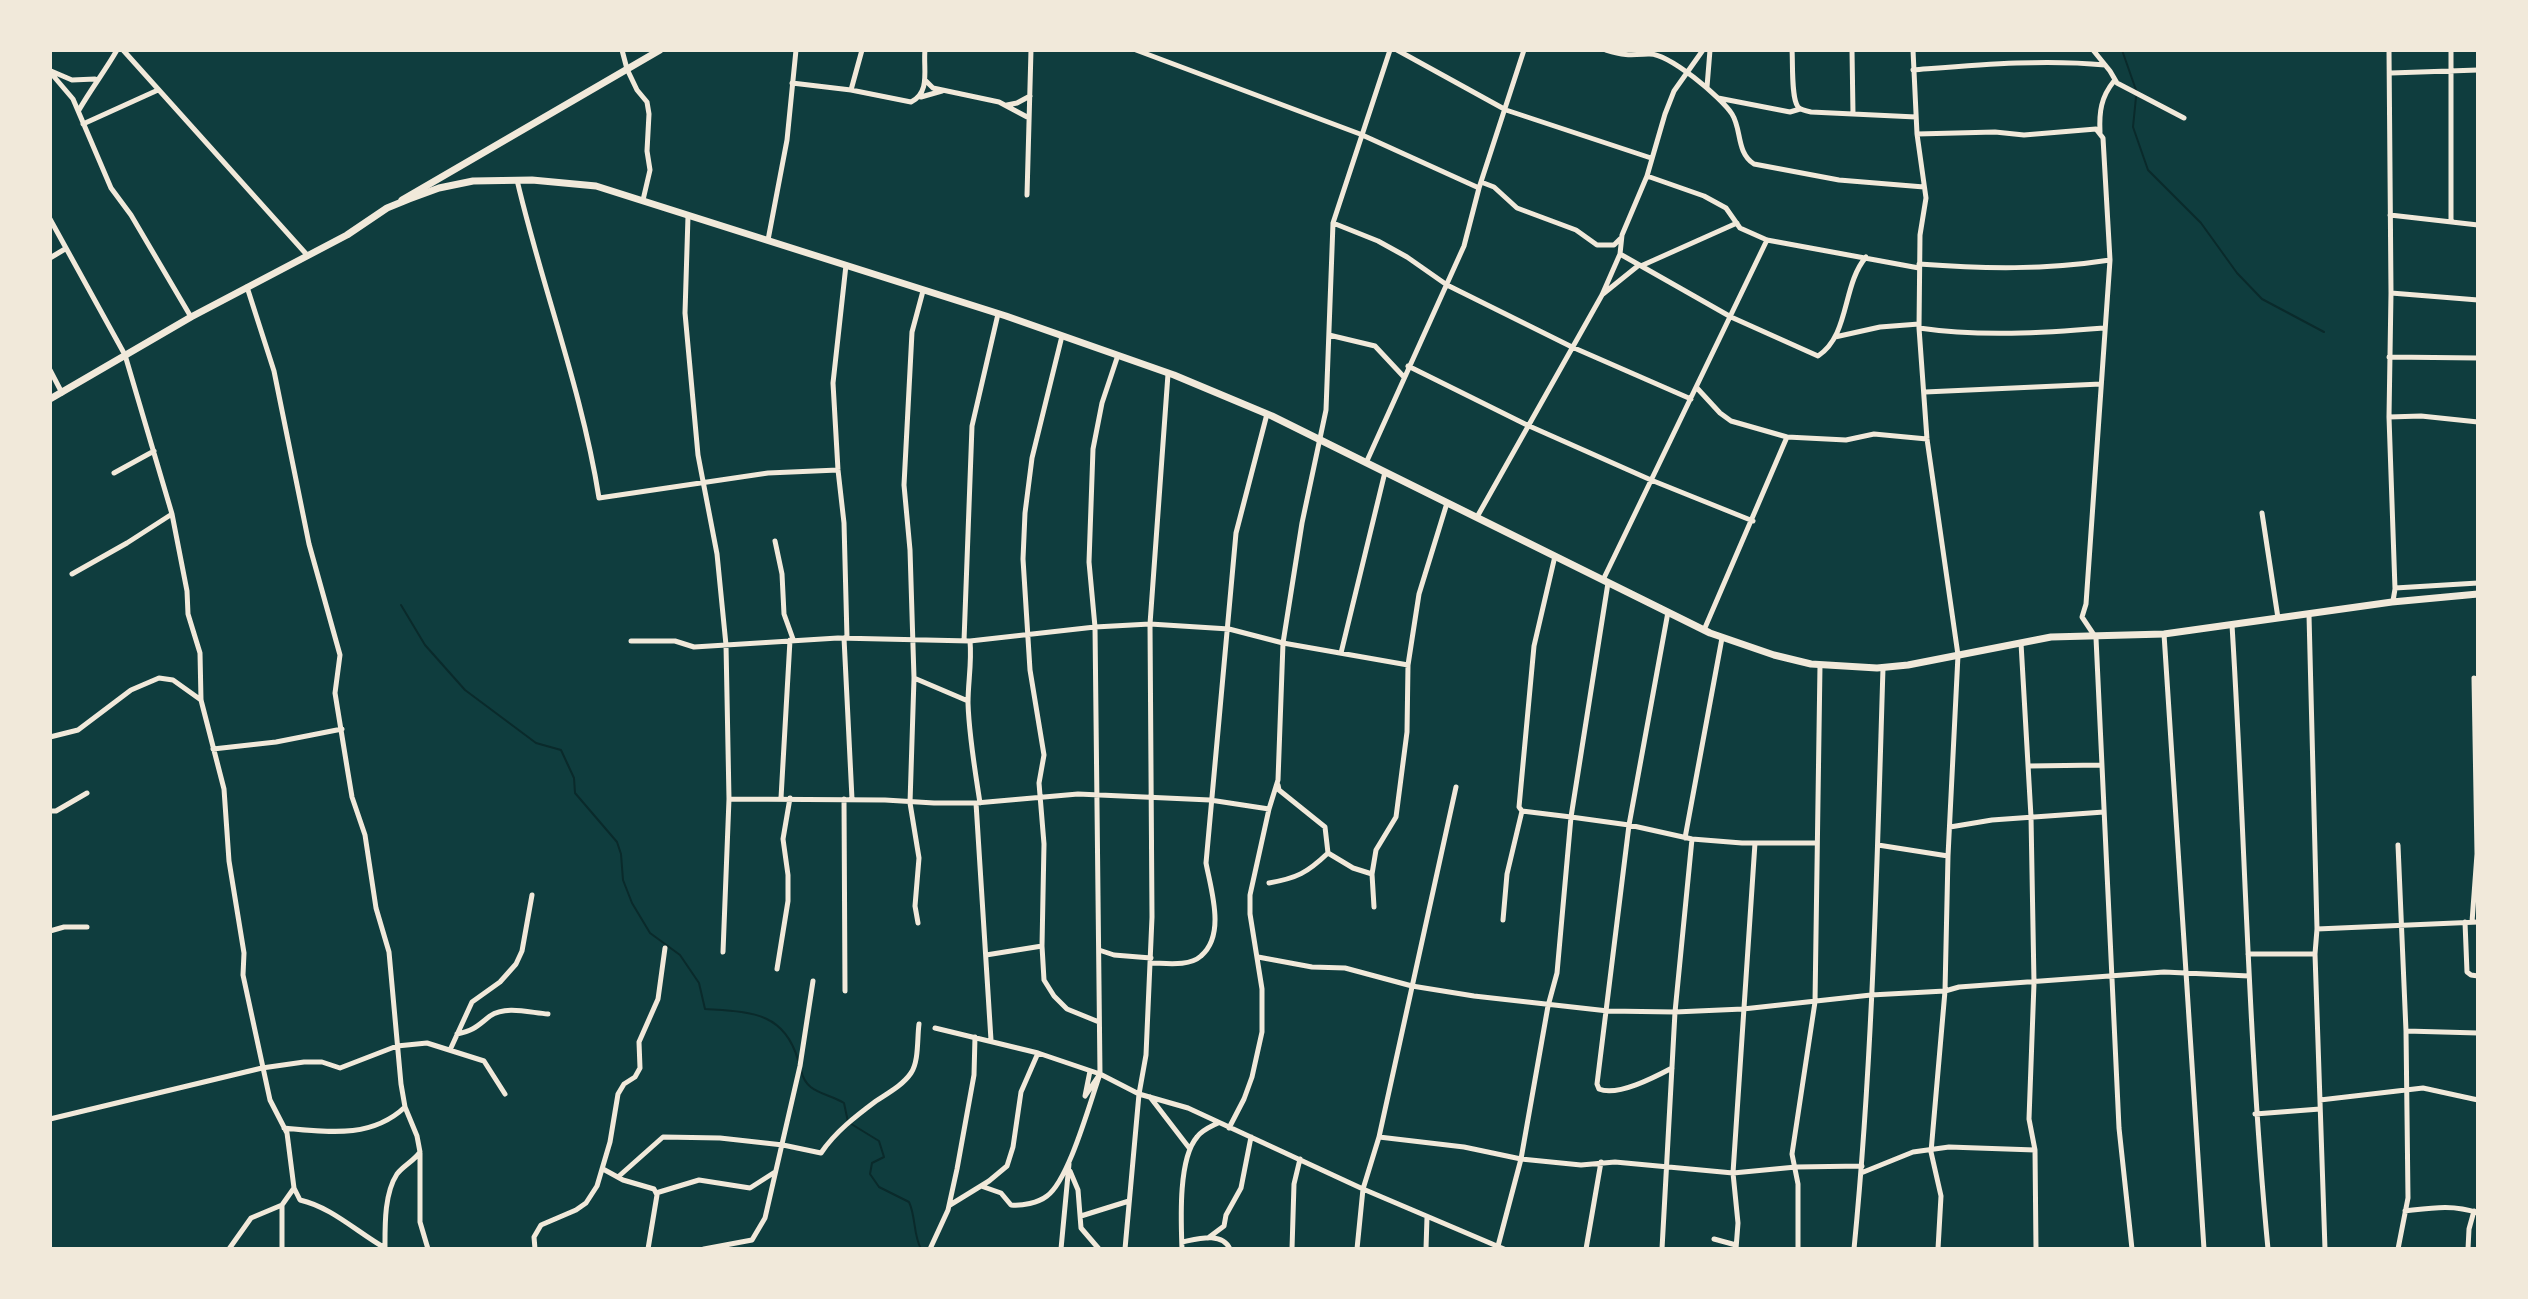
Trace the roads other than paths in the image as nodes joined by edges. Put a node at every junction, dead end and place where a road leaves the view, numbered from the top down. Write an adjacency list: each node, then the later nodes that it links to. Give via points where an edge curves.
1 (120, 50): 30 (street); 35 (street)
2 (622, 50): 23 (street)
3 (660, 50): 23 (main road)
4 (796, 50): 33 (street)
5 (862, 50): 36 (street)
6 (925, 50): 31 (street)
7 (1031, 50): 38 (street)
8 (1136, 50): 51 (street)
9 (1390, 50): 51 (street)
10 (1397, 50): 43 (street)
11 (1524, 50): 43 (street)
12 (1606, 50): 20 (street)
13 (1792, 50): 42 (street)
14 (1852, 50): 45 (street)
15 (1913, 50): 24 (street)
16 (2093, 50): 22 (street)
17 (2389, 50): 29 (street)
18 (2451, 50): 28 (street)
19 (1705, 51): 27 (street); 34 (street)
20 (1622, 52): 21 (street, via 1632,57)
21 (1648, 52): 27 (street)
22 (2105, 65): 24 (street, via 2022,61); 32 (street)
23 (627, 69): 59 (street, via 649,114 650,170); 60 (main road)
24 (1913, 70): 46 (street)
25 (2478, 70): 28 (street)
26 (50, 71): 30 (street, via 72,80); 44 (street)
27 (1687, 72): 34 (street); 53 (street, via 1674,91)
28 (2453, 72): 29 (street); 64 (street)
29 (2391, 73): 61 (street)
30 (96, 79): 44 (street)
31 (925, 80): 37 (street); 39 (street)
32 (2114, 81): 48 (street); 50 (street, via 2100,109)
33 (792, 83): 36 (street); 69 (street)
34 (1707, 87): 40 (street)
35 (158, 90): 49 (street); 73 (street)
36 (851, 90): 39 (street, via 905,102)
37 (943, 91): 39 (street); 41 (street)
38 (1030, 96): 41 (street); 47 (street)
39 (918, 98)
40 (1717, 98): 42 (street, via 1790,112); 57 (street, via 1732,113 1741,147 1754,164 1839,180)
41 (1006, 105): 47 (street)
42 (1800, 109): 45 (street)
43 (1506, 110): 53 (street); 56 (street)
44 (78, 111): 49 (street)
45 (1853, 114): 46 (street)
46 (1916, 117): 52 (street)
47 (1029, 118): 58 (street)
48 (2184, 118)
49 (83, 124): 87 (street, via 111,188)
50 (2100, 132): 52 (street); 76 (street, via 2106,152)
51 (1360, 134): 56 (street); 65 (street)
52 (1917, 134): 57 (street)
53 (1651, 158): 54 (street)
54 (1647, 176): 66 (street, via 1704,196 1726,208); 68 (street)
55 (517, 180): 59 (main road, via 596,186); 60 (main road, via 439,188); 122 (street, via 582,413 599,498)
56 (1480, 185): 68 (street, via 1494,187 1517,208 1576,230 1597,245 1614,245); 80 (street)
57 (1924, 187): 79 (street)
58 (1027, 195)
59 (643, 200): 62 (main road)
60 (387, 208): 81 (main road)
61 (2390, 215): 64 (street); 83 (street)
62 (688, 216): 69 (main road); 122 (street, via 685,313)
63 (50, 219): 71 (street)
64 (2451, 221): 67 (street)
65 (1333, 223): 80 (street, via 1378,241); 91 (street)
66 (1737, 223): 70 (street); 78 (street)
67 (2478, 225)
68 (1621, 238): 72 (street)
69 (768, 240): 77 (main road)
70 (1767, 240): 74 (street); 88 (street)
71 (65, 249): 75 (street); 95 (street)
72 (1620, 254): 78 (street); 84 (street)
73 (308, 256)
74 (1866, 257): 79 (street); 93 (street, via 1853,275)
75 (50, 258)
76 (2110, 260): 79 (street, via 2059,268); 90 (street)
77 (846, 265): 82 (main road); 118 (street, via 833,383)
78 (1641, 265): 84 (street); 88 (street)
79 (1919, 266): 89 (street)
80 (1447, 285): 94 (street); 99 (street)
81 (247, 287): 87 (main road); 165 (street, via 274,371 309,544 340,655 335,693)
82 (923, 291): 86 (main road); 150 (street, via 912,332 904,485)
83 (2391, 293): 85 (street); 97 (street)
84 (1602, 295): 94 (street)
85 (2478, 300)
86 (998, 314): 92 (main road); 152 (street, via 972,426)
87 (191, 317): 95 (main road)
88 (1731, 317): 93 (street, via 1818,356); 104 (street)
89 (1919, 326): 90 (street, via 1953,333); 93 (street, via 1880,327); 105 (street)
90 (2104, 328): 103 (street)
91 (1329, 335): 102 (street, via 1375,346); 114 (street)
92 (1062, 336): 96 (main road); 144 (street, via 1032,458 1025,513)
93 (1834, 338)
94 (1572, 347): 108 (street); 112 (street)
95 (125, 355): 106 (main road); 116 (street)
96 (1118, 355): 101 (main road); 141 (street, via 1093,449 1089,562)
97 (2389, 357): 98 (street); 110 (street)
98 (2478, 358)
99 (1408, 366): 102 (street); 112 (street)
100 (50, 370): 106 (street)
101 (1168, 374): 109 (main road); 139 (street)
102 (1404, 377): 117 (street)
103 (2101, 384): 105 (street); 148 (street, via 2082,617)
104 (1697, 388): 108 (street); 113 (street, via 1731,421)
105 (1925, 392): 115 (street)
106 (62, 393): 107 (main road)
107 (50, 399)
108 (1691, 399): 121 (street)
109 (1267, 414): 114 (main road); 142 (street, via 1236,533)
110 (2389, 417): 111 (street); 133 (street)
111 (2478, 422)
112 (1527, 425): 121 (street); 126 (street)
113 (1787, 437): 115 (street, via 1846,440 1874,434); 127 (street)
114 (1320, 439): 117 (main road); 153 (street)
115 (1927, 439): 157 (street)
116 (154, 451): 120 (street); 125 (street)
117 (1366, 463): 119 (main road)
118 (838, 470): 122 (street); 146 (street)
119 (1385, 472): 123 (main road); 156 (street)
120 (114, 473)
121 (1651, 480): 127 (street); 131 (street)
122 (703, 483): 155 (street)
123 (1447, 502): 126 (main road); 158 (street, via 1419,594)
124 (2262, 513): 138 (street)
125 (172, 514): 130 (street); 163 (street, via 188,614 200,653)
126 (1477, 517): 129 (main road)
127 (1753, 521): 143 (street)
128 (775, 541): 149 (street)
129 (1555, 556): 131 (main road); 186 (street, via 1534,646)
130 (72, 574)
131 (1605, 581): 136 (main road); 188 (street)
132 (2478, 583): 133 (street)
133 (2395, 589): 135 (street)
134 (2478, 594): 135 (main road)
135 (2392, 602): 137 (main road)
136 (1668, 612): 143 (main road); 190 (street)
137 (2309, 615): 138 (main road); 209 (street)
138 (2278, 619): 140 (main road)
139 (1150, 624): 141 (street); 142 (street); 175 (street)
140 (2232, 625): 145 (main road); 215 (street)
141 (1095, 627): 144 (street); 173 (street)
142 (1229, 629): 153 (street); 181 (street)
143 (1704, 630): 147 (main road)
144 (1027, 633): 152 (street); 174 (street, via 1043,740)
145 (2164, 634): 148 (main road); 221 (street)
146 (846, 638): 149 (street); 150 (street); 180 (street)
147 (1722, 638): 159 (main road); 192 (street)
148 (2096, 638): 154 (main road); 168 (street)
149 (792, 640): 155 (street); 176 (street)
150 (912, 640): 152 (street); 162 (street)
151 (631, 641): 155 (street)
152 (967, 641): 164 (street, via 972,661)
153 (1283, 643): 156 (street); 170 (street)
154 (2021, 643): 157 (main road); 169 (street)
155 (726, 645): 178 (street)
156 (1341, 653): 158 (street)
157 (1958, 655): 160 (main road); 191 (street)
158 (1408, 665): 200 (street, via 1407,732 1396,817 1376,850)
159 (1820, 665): 160 (main road); 194 (street)
160 (1883, 668): 195 (street)
161 (2475, 677): 198 (street)
162 (914, 678): 164 (street); 182 (street)
163 (201, 700): 166 (street, via 173,680 159,678 131,690 78,730); 167 (street)
164 (968, 701): 183 (street)
165 (342, 729): 167 (street); 245 (street, via 352,797 389,952)
166 (50, 737)
167 (213, 749): 248 (street, via 224,789 243,975)
168 (2101, 765): 169 (street); 187 (street)
169 (2029, 766): 189 (street)
170 (1278, 780): 184 (street); 197 (street, via 1279,790 1325,827)
171 (1456, 787): 227 (street)
172 (87, 793): 185 (street)
173 (1097, 795): 174 (street); 175 (street); 213 (street)
174 (1040, 796): 183 (street); 211 (street)
175 (1151, 797): 181 (street); 219 (street)
176 (781, 798): 177 (street); 178 (street)
177 (790, 798): 179 (street); 220 (street, via 783,839 788,901)
178 (729, 799): 214 (street)
179 (844, 799): 180 (street); 228 (street)
180 (852, 799): 182 (street)
181 (1210, 800): 184 (street); 219 (street, via 1206,863 1215,916 1210,942 1201,957 1188,962)
182 (910, 803): 183 (street); 206 (street, via 919,858)
183 (978, 803): 217 (street)
184 (1269, 809): 218 (street, via 1250,895)
185 (50, 811)
186 (1522, 811): 188 (street); 204 (street)
187 (2104, 812): 189 (street); 224 (street)
188 (1571, 817): 190 (street); 232 (street, via 1558,961)
189 (2031, 817): 191 (street); 226 (street)
190 (1629, 825): 192 (street); 234 (street)
191 (1950, 827): 199 (street)
192 (1688, 838): 193 (street); 235 (street)
193 (1755, 843): 194 (street); 233 (street)
194 (1816, 843): 231 (street)
195 (1877, 845): 199 (street); 230 (street)
196 (2398, 845): 207 (street)
197 (1328, 853): 200 (street); 201 (street, via 1310,870)
198 (2478, 854): 205 (street)
199 (1948, 856): 229 (street)
200 (1372, 874): 203 (street)
201 (1269, 883)
202 (532, 895): 242 (street, via 516,964 472,1002)
203 (1374, 907)
204 (1503, 920)
205 (2472, 922): 207 (street); 223 (street, via 2467,972)
206 (918, 923)
207 (2401, 924): 209 (street); 240 (street)
208 (87, 927): 210 (street)
209 (2317, 929): 216 (street)
210 (50, 931)
211 (1042, 946): 217 (street); 237 (street, via 1044,980 1054,996 1067,1009)
212 (665, 948): 278 (street, via 658,999 639,1042 640,1068 618,1094)
213 (1099, 950): 219 (street); 237 (street)
214 (723, 952)
215 (2248, 954): 216 (street); 222 (street)
216 (2315, 954): 256 (street)
217 (986, 955): 244 (street)
218 (1258, 957): 227 (street, via 1345,968); 264 (street, via 1262,1032 1248,1088)
219 (1150, 961): 254 (street)
220 (777, 969)
221 (2186, 972): 222 (street); 224 (street); 322 (street)
222 (2249, 976): 260 (street)
223 (2478, 976)
224 (2111, 977): 226 (street); 321 (street)
225 (813, 981): 267 (street)
226 (2034, 983): 229 (street); 269 (street, via 2029,1119)
227 (1412, 986): 232 (street); 266 (street)
228 (845, 991)
229 (1945, 991): 230 (street); 271 (street)
230 (1871, 995): 231 (street); 279 (street)
231 (1815, 1002): 233 (street); 277 (street, via 1792,1154)
232 (1548, 1006): 234 (street); 274 (street)
233 (1743, 1009): 235 (street); 282 (street)
234 (1608, 1011): 235 (street); 249 (street, via 1599,1089 1632,1085)
235 (1675, 1012): 276 (street)
236 (548, 1014): 242 (street, via 502,1011 474,1030)
237 (1099, 1022): 251 (street)
238 (919, 1024): 267 (street, via 915,1062 905,1080 848,1122 821,1153)
239 (935, 1028): 243 (street)
240 (2406, 1031): 241 (street); 252 (street)
241 (2478, 1033)
242 (457, 1034): 246 (street)
243 (975, 1037): 244 (street); 290 (street, via 974,1075)
244 (991, 1040): 247 (street)
245 (397, 1046): 246 (street, via 427,1043); 248 (street, via 340,1068 304,1062); 258 (street)
246 (450, 1050): 253 (street, via 484,1061)
247 (1038, 1053): 251 (street); 284 (street, via 1021,1092 1007,1166)
248 (262, 1068): 261 (street); 263 (street)
249 (1672, 1068)
250 (1090, 1071): 251 (street, via 1085,1096)
251 (1100, 1074): 254 (street); 272 (street)
252 (2406, 1089): 256 (street); 257 (street); 291 (street)
253 (505, 1094)
254 (1139, 1094): 255 (street); 288 (street)
255 (1149, 1096): 262 (street); 268 (street)
256 (2320, 1100): 259 (street)
257 (2478, 1100)
258 (405, 1107): 263 (street, via 389,1122 365,1128); 270 (street)
259 (2320, 1109): 260 (street); 324 (street)
260 (2255, 1114): 323 (street)
261 (50, 1119)
262 (1219, 1123): 264 (street); 268 (street, via 1194,1138)
263 (284, 1128): 285 (street)
264 (1229, 1128): 265 (street)
265 (1251, 1137): 273 (street); 295 (street, via 1241,1188 1224,1226)
266 (1379, 1137): 274 (street); 286 (street)
267 (783, 1145): 281 (street); 283 (street, via 663,1137)
268 (1191, 1150): 297 (street, via 1182,1203)
269 (2035, 1150): 271 (street, via 1949,1147); 320 (street)
270 (420, 1152): 300 (street, via 393,1182); 303 (street, via 420,1222)
271 (1931, 1152): 279 (street, via 1913,1152); 319 (street, via 1941,1196)
272 (1069, 1159): 280 (street); 284 (street, via 1054,1189 1034,1202 1011,1205 1001,1193)
273 (1300, 1159): 286 (street); 312 (street)
274 (1521, 1159): 275 (street); 298 (street)
275 (1601, 1162): 276 (street); 315 (street)
276 (1665, 1167): 282 (street); 316 (street)
277 (1796, 1167): 279 (street); 282 (street); 317 (street)
278 (603, 1169): 283 (street); 304 (street, via 586,1203 541,1225)
279 (1861, 1169): 318 (street)
280 (1069, 1170): 293 (street); 308 (street)
281 (776, 1172): 287 (street, via 750,1188 699,1180); 306 (street, via 765,1218 752,1240)
282 (1733, 1173): 299 (street)
283 (618, 1177): 287 (street)
284 (981, 1186): 290 (street)
285 (294, 1188): 289 (street); 300 (street, via 300,1200 318,1204)
286 (1363, 1189): 294 (street); 313 (street)
287 (656, 1193): 305 (street)
288 (1130, 1201): 293 (street); 310 (street)
289 (282, 1205): 301 (street, via 251,1218); 302 (street)
290 (949, 1206): 307 (street)
291 (2405, 1211): 292 (street, via 2446,1206); 325 (street)
292 (2476, 1212): 326 (street)
293 (1081, 1217): 309 (street, via 1081,1228)
294 (1427, 1217): 298 (street); 314 (street)
295 (1208, 1238): 297 (street); 311 (street, via 1226,1241)
296 (1714, 1239): 299 (street)
297 (1182, 1246)
298 (1501, 1247)
299 (1736, 1247)
300 (385, 1248)
301 (229, 1249)
302 (282, 1249)
303 (428, 1249)
304 (535, 1249)
305 (648, 1249)
306 (704, 1249)
307 (930, 1249)
308 (1061, 1249)
309 (1099, 1249)
310 (1125, 1249)
311 (1230, 1249)
312 (1292, 1249)
313 (1357, 1249)
314 (1426, 1249)
315 (1586, 1249)
316 (1662, 1249)
317 (1798, 1249)
318 (1854, 1249)
319 (1938, 1249)
320 (2036, 1249)
321 (2132, 1249)
322 (2204, 1249)
323 (2268, 1249)
324 (2325, 1249)
325 (2398, 1249)
326 (2468, 1249)

